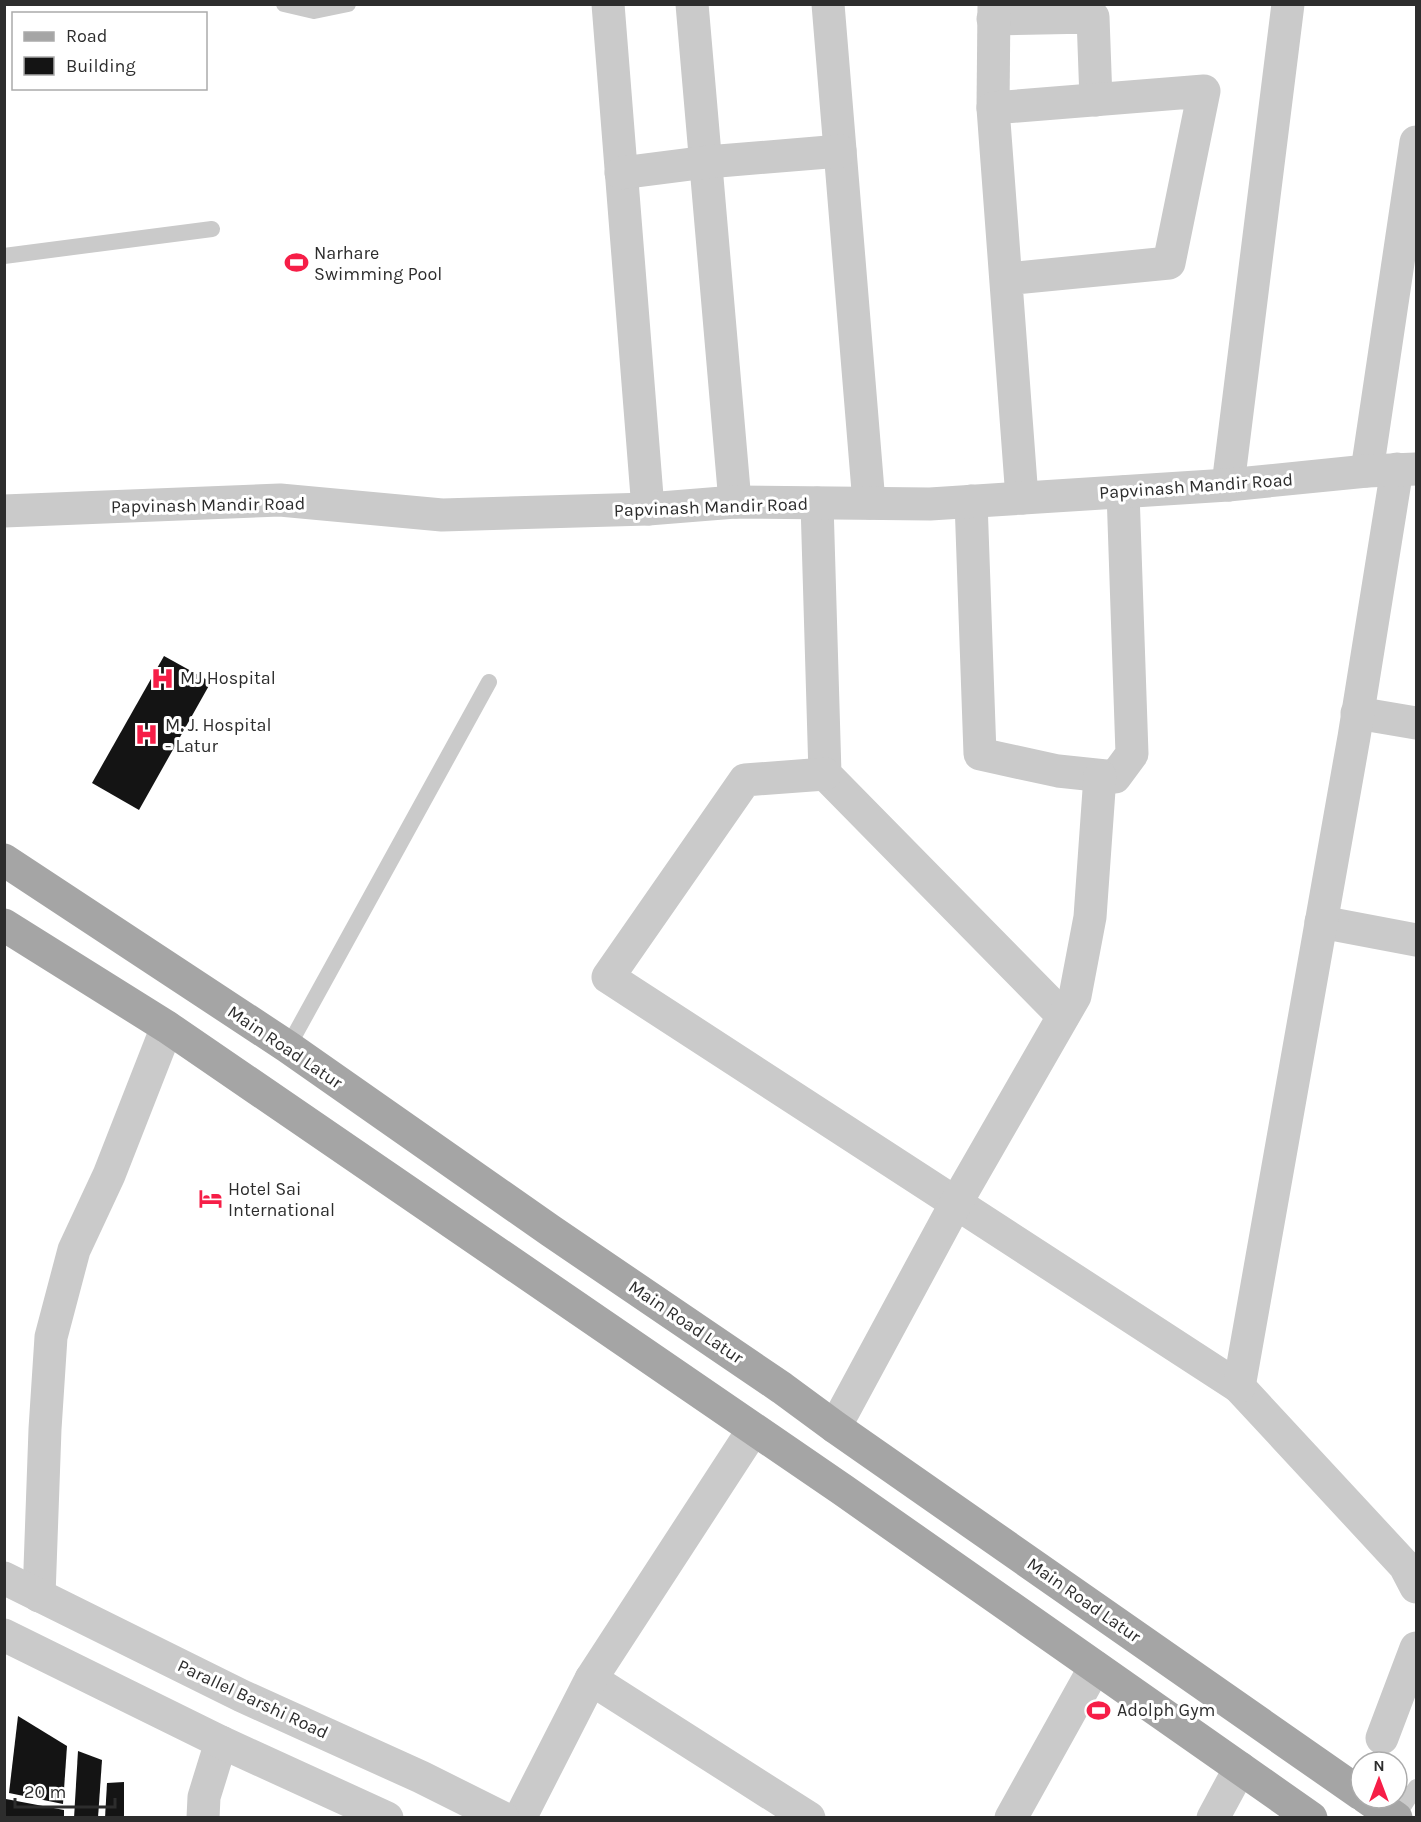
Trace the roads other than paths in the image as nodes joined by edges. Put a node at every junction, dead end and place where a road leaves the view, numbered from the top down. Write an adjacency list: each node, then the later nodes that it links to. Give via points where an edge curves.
1 (284, 4): 2 (lane, via 314,11)
2 (348, 4)
3 (608, 4): 14 (street)
4 (692, 4): 13 (street)
5 (828, 4): 11 (street)
6 (1288, 4): 19 (street)
7 (1094, 11): 8 (street); 9 (street)
8 (993, 12): 10 (street)
9 (1096, 100): 10 (street); 17 (street, via 1204,91 1169,263)
10 (993, 108): 17 (street)
11 (840, 151): 13 (street); 25 (street)
12 (1415, 155): 18 (street)
13 (707, 162): 14 (street); 23 (street)
14 (621, 173): 26 (street)
15 (212, 229): 16 (lane)
16 (4, 255)
17 (1006, 279): 21 (street)
18 (1394, 470): 19 (street, Papvinash Mandir Road); 29 (street)
19 (1228, 485): 20 (street, Papvinash Mandir Road)
20 (1123, 492): 21 (street, Papvinash Mandir Road); 32 (street, via 1132,754 1115,777)
21 (1022, 498): 22 (street, Papvinash Mandir Road)
22 (971, 501): 25 (street, Papvinash Mandir Road); 32 (street, via 981,754)
23 (735, 502): 24 (street, Papvinash Mandir Road); 26 (street, Papvinash Mandir Road)
24 (817, 504): 25 (street, Papvinash Mandir Road); 31 (street)
25 (869, 504)
26 (648, 509): 27 (street, Papvinash Mandir Road, via 442,515 280,500)
27 (4, 512)
28 (489, 682): 39 (lane)
29 (1357, 713): 30 (street); 34 (street)
30 (1416, 723)
31 (825, 774): 37 (street); 40 (street, via 745,780 608,977)
32 (1100, 776): 37 (street, via 1089,917 1075,996)
33 (4, 860): 39 (main road, Main Road Latur)
34 (1321, 922): 36 (street); 41 (street)
35 (4, 925): 38 (main road)
36 (1416, 940)
37 (1063, 1016): 40 (street)
38 (168, 1027): 43 (main road); 46 (street, via 109,1175 74,1250 51,1337)
39 (288, 1047): 42 (main road, Main Road Latur)
40 (956, 1203): 41 (street); 42 (street)
41 (1239, 1387): 45 (street, via 1405,1566)
42 (835, 1427): 54 (main road, Main Road Latur)
43 (753, 1430): 49 (main road); 50 (street)
44 (4, 1578): 46 (street, Parallel Barshi Road)
45 (1416, 1587)
46 (39, 1596): 58 (street, Parallel Barshi Road)
47 (4, 1635): 52 (street)
48 (1416, 1648): 51 (street)
49 (1095, 1667): 53 (main road); 61 (street)
50 (591, 1679): 59 (street); 60 (street)
51 (1382, 1738)
52 (221, 1742): 56 (street, via 204,1797); 57 (street)
53 (1240, 1768): 62 (street); 63 (main road)
54 (1349, 1786)
55 (1416, 1787): 64 (lane)
56 (203, 1818)
57 (387, 1818)
58 (503, 1818)
59 (520, 1818)
60 (809, 1818)
61 (1011, 1818)
62 (1213, 1818)
63 (1311, 1818)
64 (1396, 1818)

